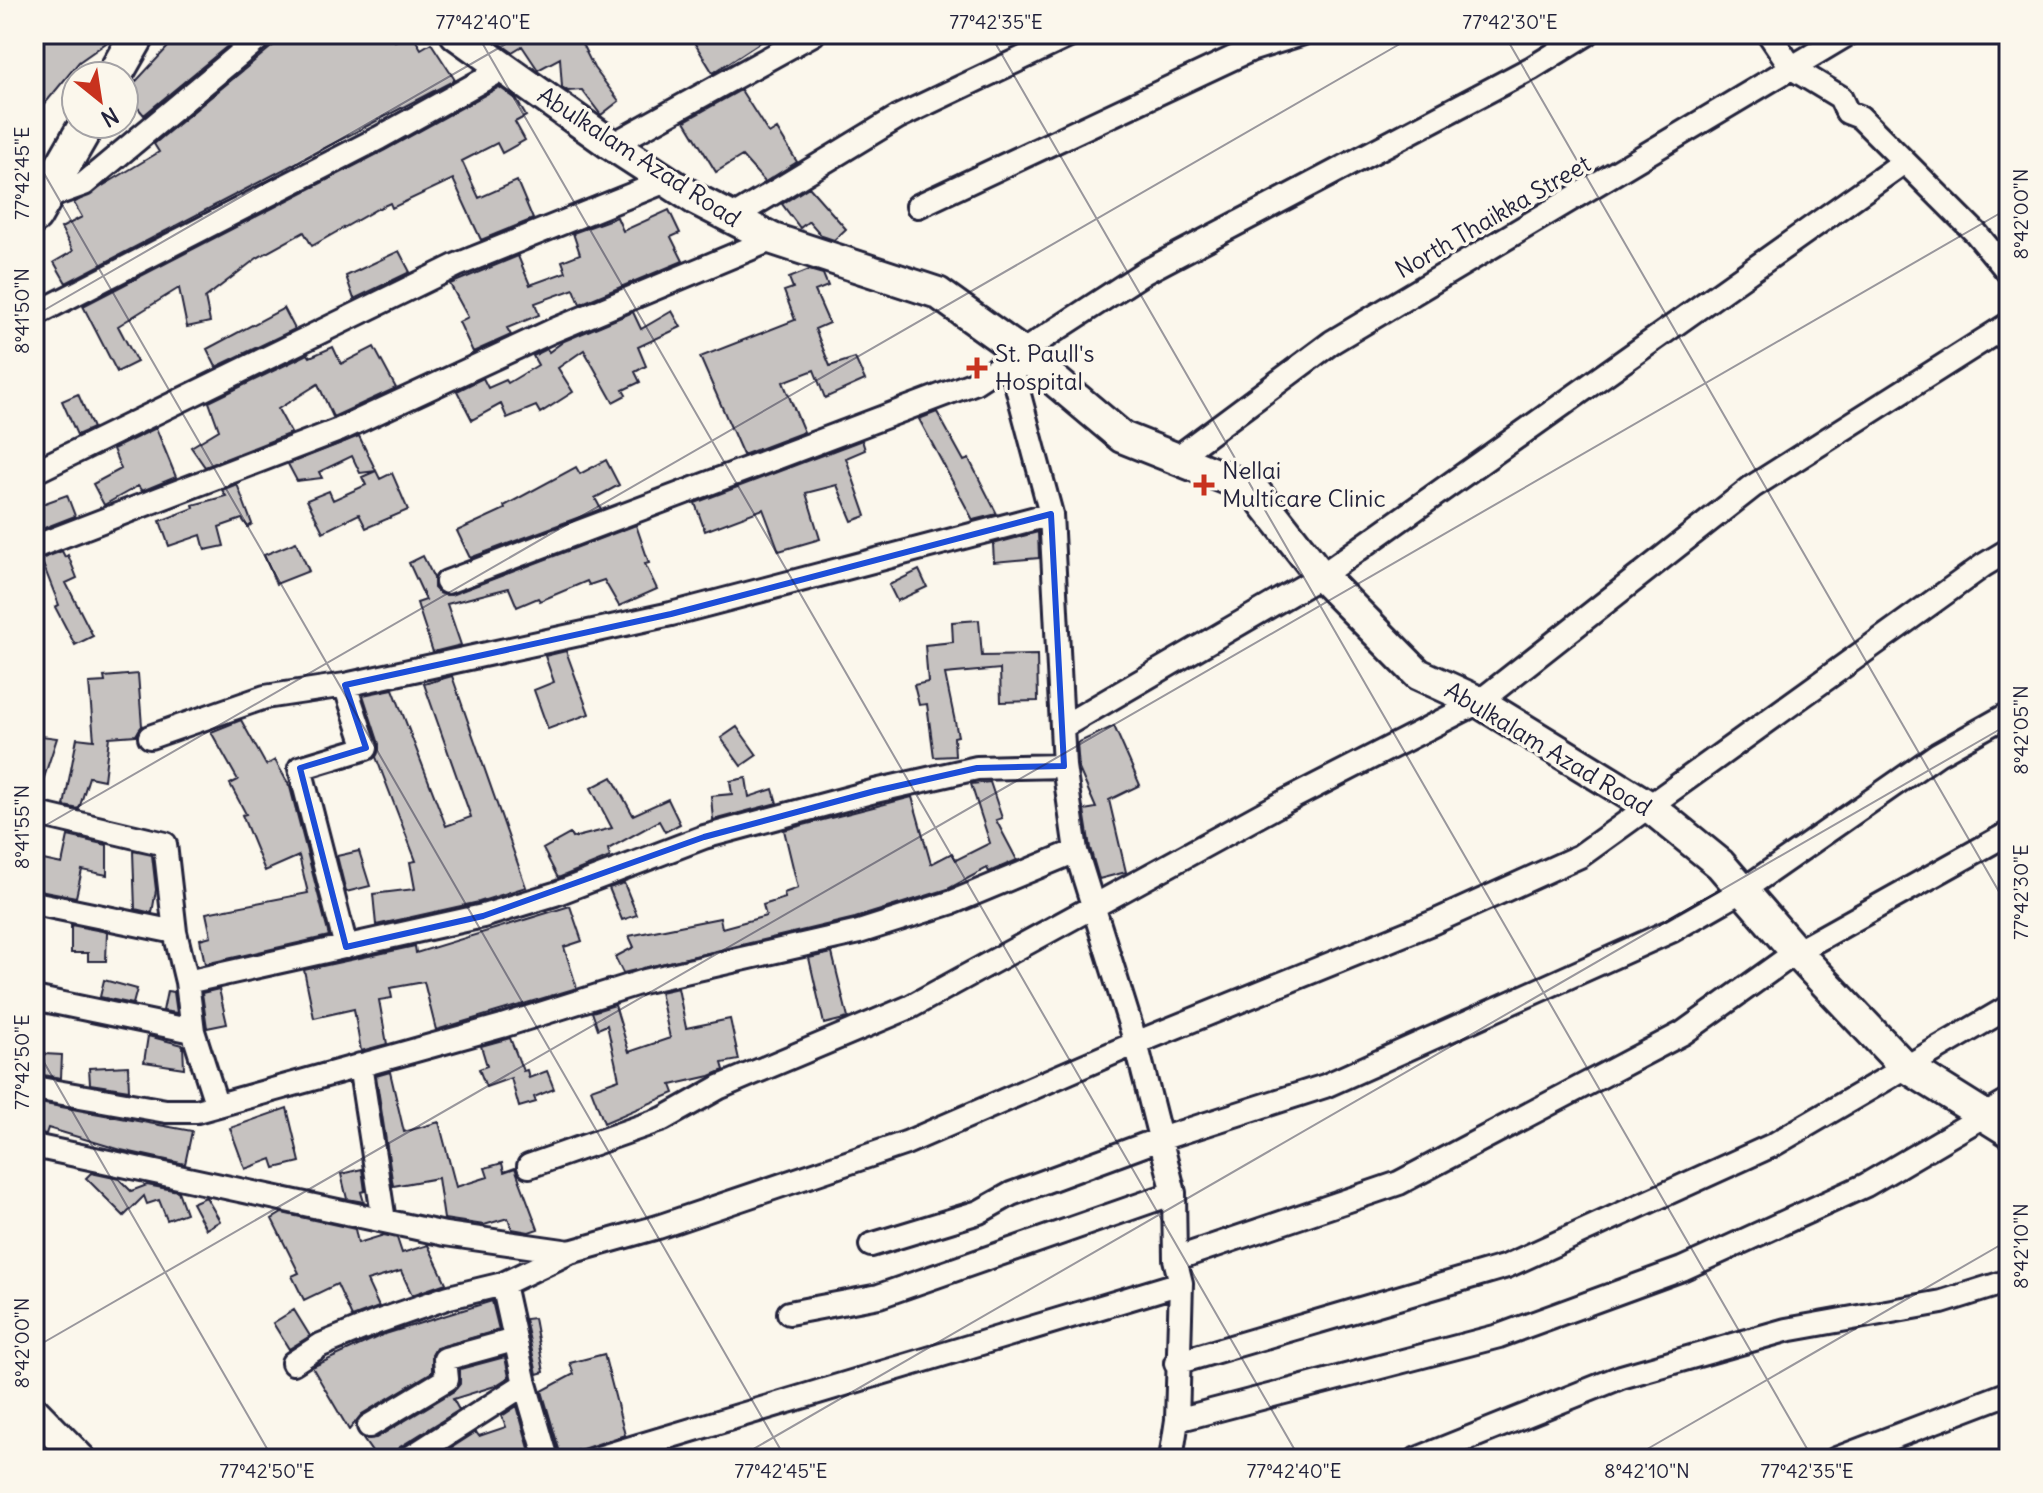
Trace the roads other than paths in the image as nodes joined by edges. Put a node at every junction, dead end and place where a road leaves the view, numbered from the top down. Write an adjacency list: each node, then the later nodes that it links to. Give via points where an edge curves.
1 (138, 34): 11 (main road)
2 (264, 34): 19 (street, via 84,184)
3 (456, 34): 13 (main road, Abulkalam Azad Road)
4 (1073, 34): 20 (street, via 898,117)
5 (1301, 34): 18 (street, via 1250,50)
6 (1587, 34): 10 (street)
7 (1769, 34): 12 (street)
8 (1848, 34): 12 (street, North Thaikka Street)
9 (804, 36): 15 (street)
10 (1554, 43): 25 (street, via 1145,272)
11 (123, 60)
12 (1792, 68): 16 (street, via 1840,97 1847,112 1860,117); 26 (street, North Thaikka Street, via 1332,342)
13 (503, 69): 15 (main road, Abulkalam Azad Road); 23 (street)
14 (78, 140): 19 (main road)
15 (612, 145): 17 (main road, Abulkalam Azad Road)
16 (1904, 162): 22 (street); 31 (street)
17 (666, 181): 20 (main road, Abulkalam Azad Road); 27 (street, via 457,265)
18 (918, 206)
19 (40, 207)
20 (730, 219): 21 (main road, Abulkalam Azad Road)
21 (773, 239): 25 (main road, Abulkalam Azad Road, via 938,293); 29 (street, via 552,331 339,430)
22 (2009, 273)
23 (34, 315)
24 (2009, 324): 34 (street, via 1752,487)
25 (1016, 357): 26 (main road, Abulkalam Azad Road, via 1122,437); 28 (street); 32 (street, via 974,383 820,444)
26 (1175, 459): 31 (main road, Abulkalam Azad Road, via 1253,489)
27 (34, 472)
28 (1051, 514): 33 (street, via 671,614); 36 (street)
29 (34, 547)
30 (2009, 550): 39 (street)
31 (1321, 576): 34 (main road, Abulkalam Azad Road, via 1418,674); 36 (street)
32 (447, 582)
33 (345, 685): 37 (street, via 265,697); 47 (street, via 366,748 300,768)
34 (1479, 702): 39 (main road, Abulkalam Azad Road); 45 (street)
35 (2009, 714): 43 (street, via 1938,754)
36 (1064, 726): 38 (street)
37 (150, 737)
38 (1064, 766): 42 (street); 47 (street, via 977,768 875,791 704,837 497,912)
39 (1650, 807): 43 (main road, Abulkalam Azad Road, via 1720,864); 53 (street, via 1580,856 1434,922)
40 (34, 813): 46 (street, via 165,844)
41 (2009, 833): 48 (street)
42 (1076, 851): 45 (street); 54 (street, via 953,902 859,932 645,981)
43 (1743, 890): 48 (main road, Abulkalam Azad Road); 61 (street, via 1671,931 1325,1086)
44 (34, 903): 46 (street)
45 (1093, 907): 53 (street); 63 (street, via 910,1007 720,1087 663,1119)
46 (175, 932): 49 (street)
47 (346, 947): 49 (street)
48 (1796, 952): 55 (main road, Abulkalam Azad Road); 68 (street, via 1683,1033 1399,1183)
49 (187, 982): 52 (street)
50 (34, 998): 52 (street)
51 (2009, 1007): 55 (street)
52 (193, 1031): 58 (street)
53 (1136, 1043): 61 (street); 67 (street, via 906,1143)
54 (360, 1065): 58 (street); 65 (street)
55 (1906, 1067): 59 (main road, Abulkalam Azad Road); 75 (street, via 1773,1145 1507,1266)
56 (34, 1088): 58 (street, via 166,1111 197,1111)
57 (2009, 1101): 59 (street)
58 (216, 1103)
59 (1982, 1117): 60 (main road, Abulkalam Azad Road); 79 (street, via 1866,1185 1682,1269 1499,1336)
60 (2009, 1131)
61 (1160, 1139): 64 (street); 66 (street, via 1011,1194 979,1212)
62 (34, 1146): 65 (street)
63 (529, 1166)
64 (1174, 1193): 68 (street); 72 (street, via 879,1296)
65 (384, 1221): 67 (street)
66 (871, 1245)
67 (570, 1252): 71 (street)
68 (1175, 1259): 70 (street)
69 (2009, 1281): 86 (street, via 1942,1302 1786,1330 1621,1377)
70 (1181, 1283): 75 (street); 84 (street)
71 (503, 1284): 73 (street); 74 (street, via 377,1322)
72 (789, 1313)
73 (514, 1340): 76 (street); 80 (street, via 445,1359 447,1379)
74 (293, 1363)
75 (1176, 1363): 79 (street)
76 (525, 1384): 82 (street); 83 (street)
77 (2009, 1393): 87 (street)
78 (34, 1412): 81 (main road)
79 (1177, 1420): 85 (street)
80 (369, 1426)
81 (80, 1459)
82 (408, 1459)
83 (547, 1459)
84 (595, 1459)
85 (1171, 1459)
86 (1417, 1459)
87 (1836, 1459)

